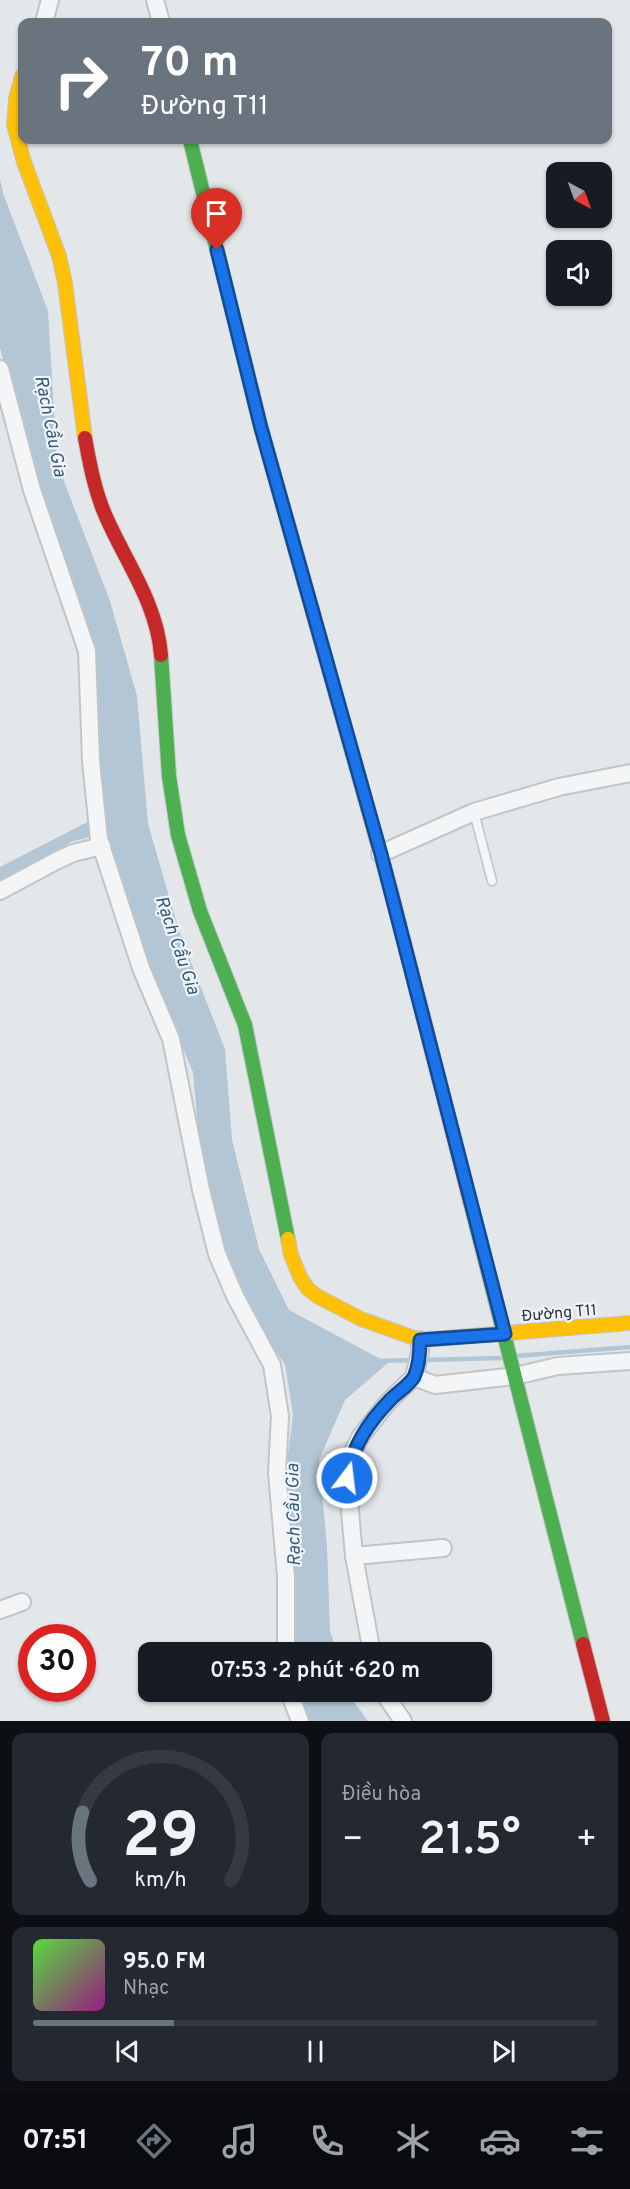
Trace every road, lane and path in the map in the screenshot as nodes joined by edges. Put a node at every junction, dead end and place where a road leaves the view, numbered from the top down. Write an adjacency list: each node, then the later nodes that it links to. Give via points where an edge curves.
1 (155, 0): 4 (street)
2 (50, 1): 3 (street)
3 (45, 18)
4 (160, 18)
5 (18, 91): 6 (street, via 14,125)
6 (18, 140)
7 (19, 144): 18 (street, via 65,282 83,431 93,478 106,517 153,616 160,645 169,776 178,835 200,912 245,1025 291,1255 301,1279 320,1299)
8 (191, 144): 13 (street, via 261,428)
9 (0, 369): 12 (street, via 32,490 87,651 91,761)
10 (630, 772): 11 (street, via 559,787)
11 (474, 812): 13 (street); 14 (lane)
12 (101, 842): 15 (street); 26 (street, via 141,968 171,1039 217,1254 272,1365 280,1416 277,1473 286,1577)
13 (381, 854): 17 (street)
14 (492, 881)
15 (0, 891)
16 (630, 1323): 17 (street, Đường T11)
17 (505, 1334): 18 (street, Đường T11); 20 (street)
18 (420, 1346): 21 (street)
19 (630, 1361): 20 (street, via 558,1366)
20 (515, 1376): 21 (street, via 435,1385); 32 (street)
21 (414, 1377): 23 (street, via 387,1403 350,1457 347,1478)
22 (443, 1548): 23 (street)
23 (354, 1556): 27 (street)
24 (22, 1602): 25 (street)
25 (0, 1610)
26 (286, 1642)
27 (370, 1642)
28 (293, 1702): 30 (street)
29 (390, 1702): 31 (street)
30 (300, 1721)
31 (403, 1721)
32 (603, 1721)

